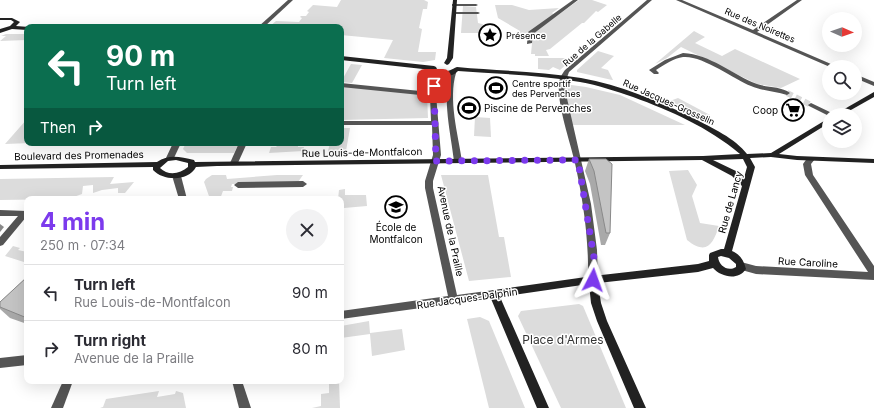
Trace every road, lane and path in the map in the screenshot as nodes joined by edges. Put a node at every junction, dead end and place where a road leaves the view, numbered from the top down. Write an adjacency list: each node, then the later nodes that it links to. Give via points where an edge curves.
1 (291, 0): 14 (street)
2 (576, 0): 19 (street, via 530,33)
3 (650, 0): 26 (street, Rue de la Gabelle, via 577,62)
4 (678, 0): 9 (street, Rue des Noirettes)
5 (697, 0): 9 (street)
6 (800, 0): 18 (street)
7 (455, 3): 8 (street); 11 (street)
8 (476, 5)
9 (690, 5): 18 (street, Rue des Noirettes)
10 (0, 12): 13 (street)
11 (454, 13): 12 (street); 22 (street, via 450,58)
12 (478, 13)
13 (2, 19): 15 (street, via 16,20)
14 (264, 24)
15 (12, 27): 16 (street); 17 (street)
16 (24, 28)
17 (0, 31)
18 (753, 32): 21 (street, Rue des Noirettes)
19 (529, 43)
20 (344, 58): 23 (street)
21 (822, 61)
22 (447, 63): 23 (street, via 440,64); 24 (street, via 454,65)
23 (435, 70): 24 (street, Rue Jacques-Grosselin, via 443,74); 31 (street, Avenue de la Praille)
24 (455, 71): 26 (street, Rue Jacques-Grosselin); 48 (street, via 450,80)
25 (656, 73): 30 (street, via 652,70 684,54 700,59 755,86 778,88)
26 (564, 77): 42 (street, Rue Jacques-Grosselin, via 601,84 631,94 718,133 735,144); 46 (street, via 564,97)
27 (862, 79): 28 (street)
28 (874, 84)
29 (344, 85): 31 (street)
30 (787, 93)
31 (433, 94): 37 (street, Avenue de la Praille)
32 (874, 94): 34 (street)
33 (811, 105): 35 (street)
34 (849, 108)
35 (822, 110)
36 (344, 123): 37 (street)
37 (434, 123): 47 (street, Avenue de la Praille)
38 (822, 124): 41 (street)
39 (176, 146): 43 (street)
40 (242, 146): 50 (street)
41 (771, 155): 42 (street, Rue Louis-de-Montfalcon); 45 (street, Rue Louis-de-Montfalcon)
42 (747, 157): 44 (street, Rue Louis-de-Montfalcon); 56 (street, Rue de Lancy, via 751,167)
43 (170, 158): 51 (street); 52 (street, via 188,160)
44 (703, 158): 46 (street, Rue Louis-de-Montfalcon); 56 (street, via 730,172)
45 (811, 159): 49 (street, Rue Louis-de-Montfalcon); 66 (street, via 807,164 809,174)
46 (578, 160): 48 (street, Rue Louis-de-Montfalcon); 68 (street, via 594,258)
47 (436, 161): 48 (street, Rue Louis-de-Montfalcon); 50 (street, Rue Louis-de-Montfalcon); 70 (street, Avenue de la Praille, via 429,188)
48 (458, 161)
49 (874, 161)
50 (234, 163): 52 (street, Rue Louis-de-Montfalcon)
51 (158, 164): 53 (street, Boulevard des Promenades); 54 (street, via 156,168 161,173)
52 (192, 165): 54 (street, via 188,172)
53 (0, 167)
54 (177, 176): 58 (street)
55 (303, 184): 57 (street)
56 (746, 185): 63 (street, Rue de Lancy)
57 (238, 186)
58 (182, 196)
59 (0, 213): 60 (street)
60 (24, 213)
61 (24, 214): 62 (street)
62 (0, 243)
63 (726, 253): 64 (street, via 716,253 713,256); 65 (street, via 736,258)
64 (714, 264): 65 (street, via 723,271 734,273 741,270); 68 (street)
65 (741, 266): 67 (street, Rue Caroline, via 756,270)
66 (874, 273)
67 (874, 276)
68 (593, 280): 69 (street, Rue Jacques-Dalphin); 79 (street, via 602,322)
69 (494, 294): 70 (street, Rue Jacques-Dalphin); 78 (street)
70 (453, 300): 71 (street, Rue Jacques-Dalphin)
71 (344, 315)
72 (24, 360): 73 (street)
73 (0, 364)
74 (67, 384): 76 (street)
75 (238, 384): 77 (street)
76 (57, 408)
77 (245, 408)
78 (543, 408)
79 (640, 408)

